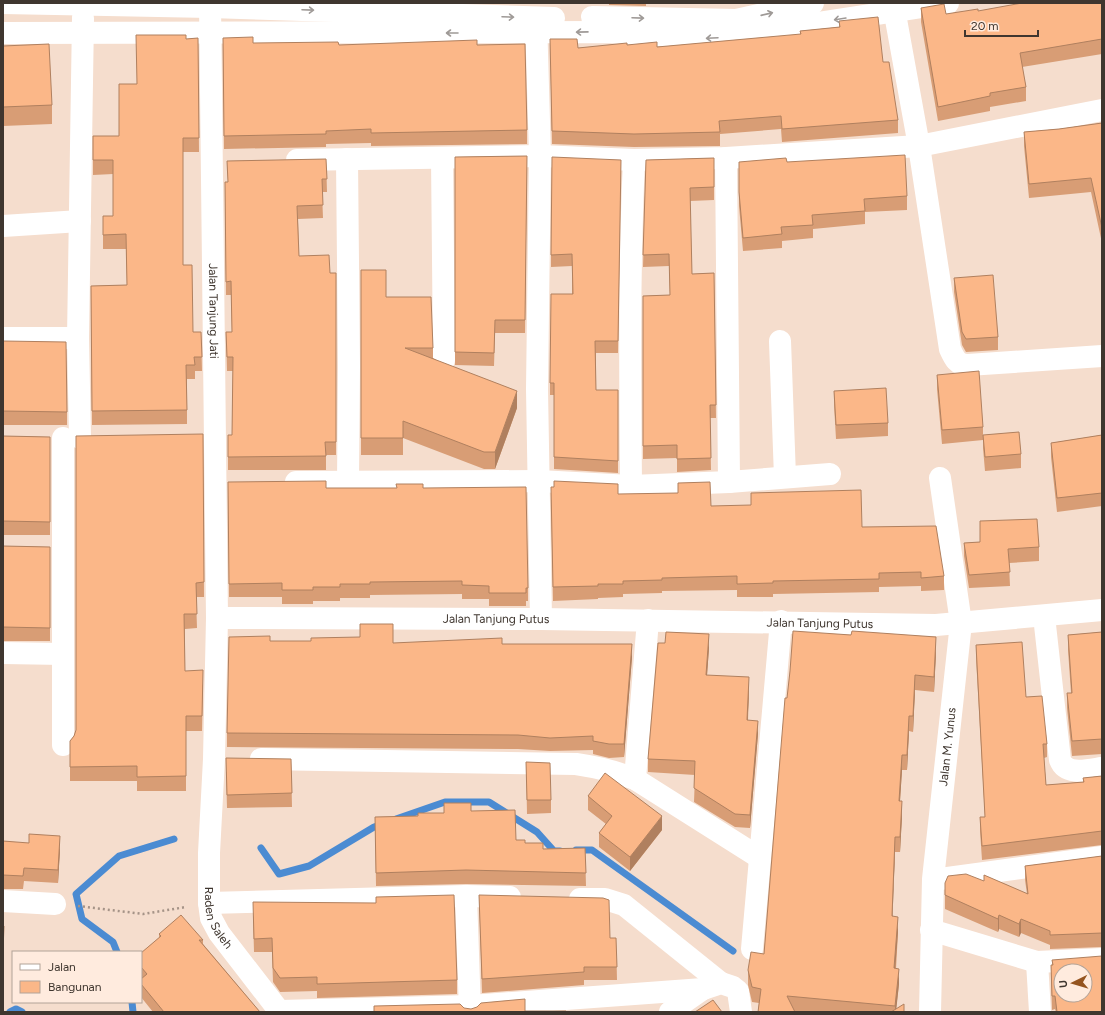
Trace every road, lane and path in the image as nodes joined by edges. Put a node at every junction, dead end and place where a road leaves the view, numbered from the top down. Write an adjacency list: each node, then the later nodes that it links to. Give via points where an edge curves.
1 (3, 3): 5 (street)
2 (813, 3): 9 (street, one-way to 2)
3 (948, 3): 6 (street)
4 (210, 5): 5 (street); 10 (street, one-way to 10); 13 (street, Jalan Tanjung Jati)
5 (83, 6): 11 (street)
6 (893, 7): 7 (street); 15 (street)
7 (871, 9): 9 (street, one-way to 9)
8 (607, 17): 9 (street, via 706,38); 10 (street)
9 (737, 20)
10 (536, 25): 13 (street, one-way to 13); 16 (street)
11 (83, 32): 12 (street); 13 (street); 22 (street)
12 (3, 33)
13 (209, 33): 29 (street, Jalan Tanjung Jati, via 221,162)
14 (1102, 110): 15 (street)
15 (919, 146): 18 (street); 27 (street, via 950,349 958,363 968,365)
16 (540, 156): 17 (street); 20 (street); 36 (street, via 537,389)
17 (442, 158): 19 (street); 28 (street)
18 (726, 158): 20 (street); 38 (street)
19 (347, 159): 21 (street); 37 (street)
20 (634, 160): 42 (street, via 630,254)
21 (276, 161)
22 (80, 221): 23 (street); 25 (street)
23 (3, 226)
24 (3, 338): 25 (street)
25 (78, 338): 32 (street)
26 (780, 341): 34 (street)
27 (1102, 356)
28 (444, 360)
29 (216, 436): 30 (street); 39 (street, Jalan Tanjung Jati)
30 (192, 437)
31 (41, 438): 32 (street)
32 (80, 438): 44 (street)
33 (830, 474): 34 (street)
34 (785, 478): 38 (street)
35 (940, 478): 51 (street, Jalan M. Yunus)
36 (540, 481): 37 (street); 42 (street); 48 (street)
37 (348, 482): 41 (street)
38 (729, 482): 42 (street)
39 (215, 483): 40 (street); 47 (street, Jalan Tanjung Jati)
40 (239, 483)
41 (278, 483)
42 (631, 486)
43 (41, 548): 44 (street)
44 (64, 548): 53 (street)
45 (1102, 610): 46 (street)
46 (1044, 616): 51 (street); 56 (street, via 1060,760 1067,769)
47 (217, 618): 48 (street, Jalan Tanjung Putus); 55 (street)
48 (541, 619): 49 (street, Jalan Tanjung Putus)
49 (648, 620): 50 (street, Jalan Tanjung Putus); 57 (street)
50 (781, 621): 51 (street, Jalan Tanjung Putus, via 936,625); 59 (street)
51 (961, 623): 60 (street, Jalan M. Yunus)
52 (3, 653): 53 (street)
53 (63, 654): 54 (street)
54 (63, 745)
55 (214, 759): 57 (street, via 576,764 614,771); 65 (street, Raden Saleh)
56 (1102, 768)
57 (634, 779): 59 (street)
58 (1102, 857): 60 (street)
59 (760, 858): 69 (street)
60 (933, 879): 68 (street, Jalan M. Yunus)
61 (466, 896): 62 (street); 65 (street); 73 (street)
62 (528, 897)
63 (559, 898): 72 (street, via 605,899 624,905)
64 (3, 901): 66 (street)
65 (209, 903): 67 (path, via 150,914); 75 (street, Raden Saleh, via 219,933)
66 (55, 904)
67 (91, 907)
68 (931, 930): 71 (street); 78 (street, Jalan M. Yunus)
69 (752, 949)
70 (1102, 959): 71 (street)
71 (1037, 962): 79 (street)
72 (712, 986): 73 (street); 76 (street); 77 (street, via 733,987 738,991)
73 (470, 1009): 74 (street)
74 (363, 1011): 75 (street)
75 (280, 1012)
76 (670, 1012)
77 (741, 1012)
78 (930, 1012)
79 (1040, 1012)

